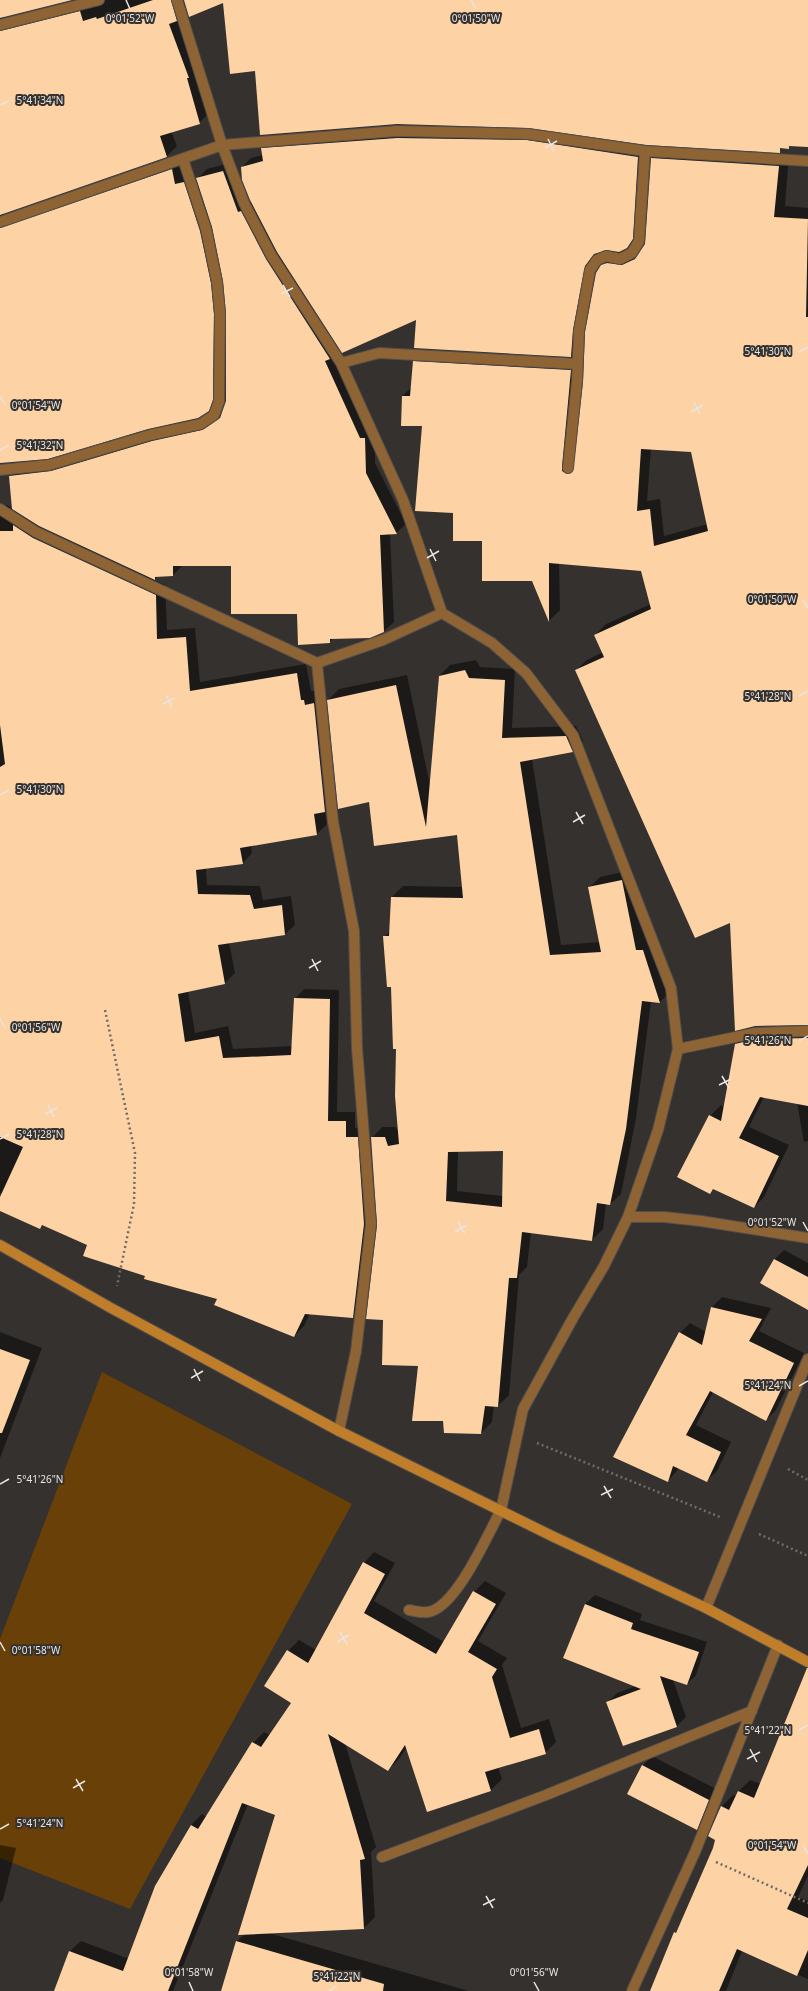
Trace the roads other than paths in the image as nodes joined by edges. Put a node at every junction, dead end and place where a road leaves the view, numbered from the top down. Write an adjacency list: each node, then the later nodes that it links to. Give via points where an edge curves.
1 (99, 0): 3 (street)
2 (177, 0): 4 (street)
3 (0, 25)
4 (222, 145): 5 (street, via 396,131 528,134); 6 (street); 9 (street, via 244,203 271,255)
5 (645, 151): 7 (street); 10 (street, via 639,241 632,253 620,258 606,256 597,260 590,270 580,331)
6 (183, 159): 8 (street); 12 (street, via 206,229 220,314 219,401 214,414 201,424 150,435 49,465)
7 (808, 160)
8 (0, 222)
9 (341, 363): 10 (street, via 379,353); 14 (street, via 403,500)
10 (578, 364): 11 (street)
11 (568, 468)
12 (0, 470)
13 (0, 509): 15 (street, via 36,532)
14 (442, 613): 15 (street, via 383,640); 17 (street, via 492,643 526,673 572,735 671,988)
15 (317, 663): 22 (street, via 332,822 354,931 357,1048 371,1224 356,1351)
16 (808, 1031): 17 (street, via 755,1033)
17 (678, 1048): 18 (street, via 658,1130)
18 (628, 1217): 19 (street, via 701,1220); 23 (street, via 604,1266 523,1409)
19 (808, 1238)
20 (0, 1245): 22 (main road)
21 (808, 1359): 24 (street)
22 (339, 1431): 23 (main road)
23 (501, 1510): 24 (main road); 25 (street, via 466,1579 443,1604 428,1612)
24 (706, 1608): 26 (main road)
25 (409, 1610)
26 (778, 1645): 27 (main road); 28 (street)
27 (808, 1662)
28 (752, 1712): 29 (street, via 546,1795); 30 (street, via 695,1852)
29 (382, 1857)
30 (632, 1991)

